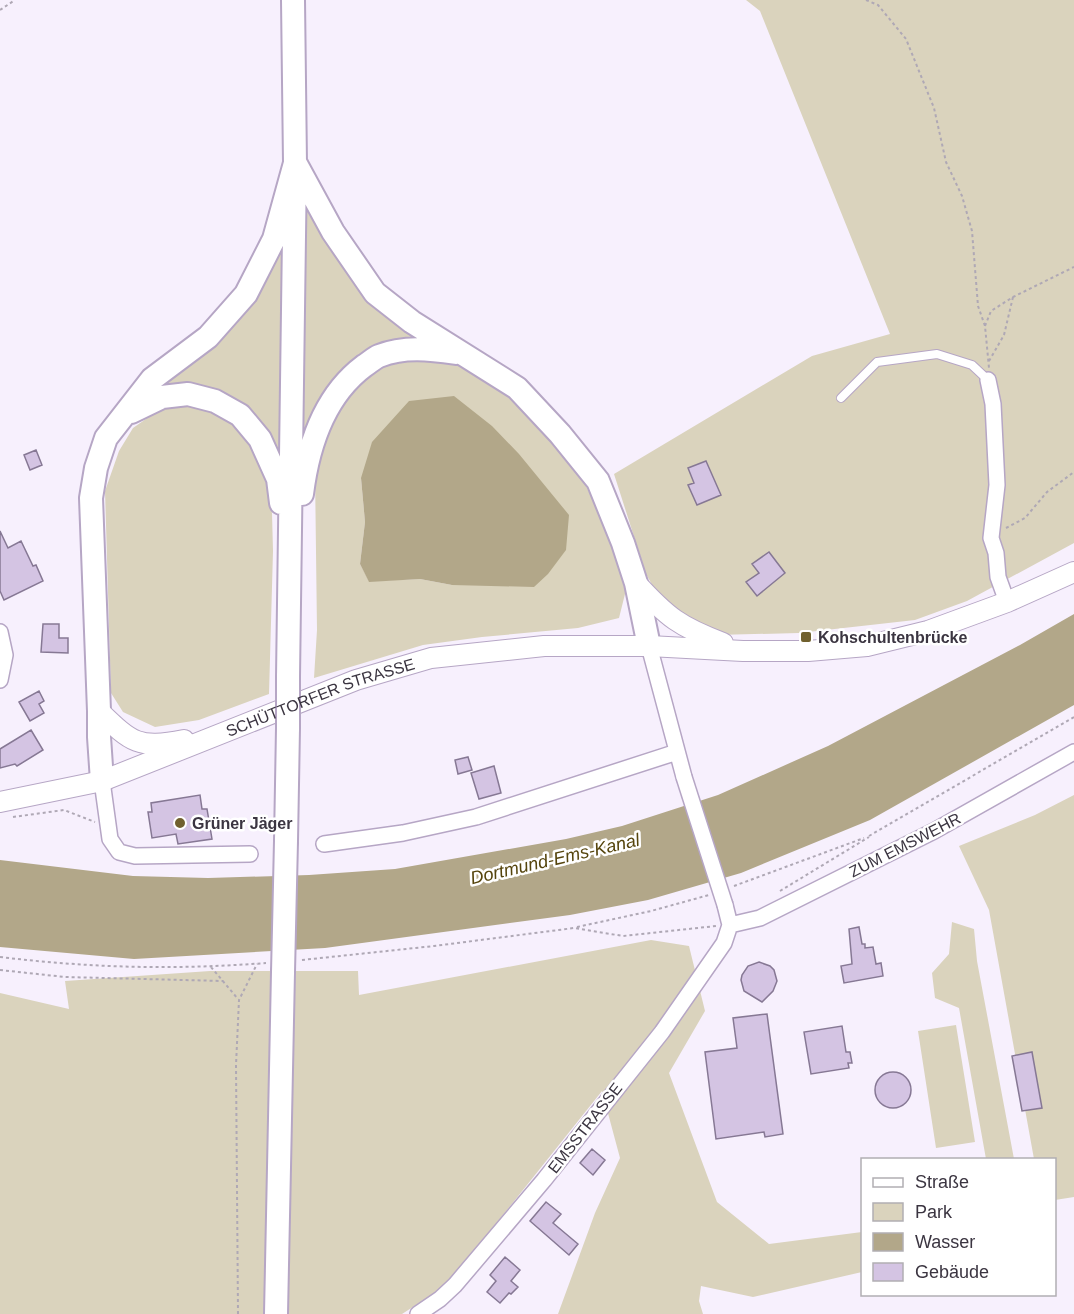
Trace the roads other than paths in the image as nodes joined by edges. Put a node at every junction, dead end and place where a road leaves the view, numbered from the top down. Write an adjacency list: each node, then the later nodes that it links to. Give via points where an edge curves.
1 (293, 0): 2 (main road)
2 (295, 163): 3 (main road, via 333,232 375,292 412,322); 6 (main road, via 274,240 246,294 208,337 152,379); 8 (main road)
3 (466, 354): 8 (main road, via 420,348 378,356 348,378 319,424 304,474); 9 (main road, via 517,388 598,481)
4 (988, 380): 5 (lane, via 972,365 937,354 877,362); 10 (street, via 997,485 991,538)
5 (841, 398)
6 (127, 414): 8 (main road, via 162,397 188,394 215,401 240,415 260,439 278,479); 15 (main road, via 106,438 91,498)
7 (1074, 572): 10 (main road, SCHÜTTORFER STRASSE)
8 (290, 579): 24 (main road, bridge, via 286,841 276,967)
9 (636, 583): 12 (main road); 13 (main road, via 661,611 679,624)
10 (1007, 602): 13 (main road, SCHÜTTORFER STRASSE, via 928,631 867,646)
11 (0, 632): 14 (street, via 5,656)
12 (649, 646): 13 (main road, SCHÜTTORFER STRASSE); 16 (main road, SCHÜTTORFER STRASSE, via 544,646 431,658 356,680); 17 (street)
13 (743, 651)
14 (0, 680)
15 (99, 711): 16 (main road, via 131,739 146,745); 19 (main road)
16 (228, 732): 19 (main road, SCHÜTTORFER STRASSE)
17 (677, 752): 21 (street, via 477,818); 23 (street, bridge)
18 (1074, 752): 23 (street, ZUM EMSWEHR, via 934,831 760,918)
19 (102, 781): 20 (main road, SCHÜTTORFER STRASSE); 22 (street, via 108,828 119,852 135,856)
20 (6, 810)
21 (324, 844)
22 (250, 854)
23 (730, 925): 25 (street, EMSSTRASSE, via 720,950 662,1032 544,1180 455,1285)
24 (276, 1314)
25 (418, 1314)

